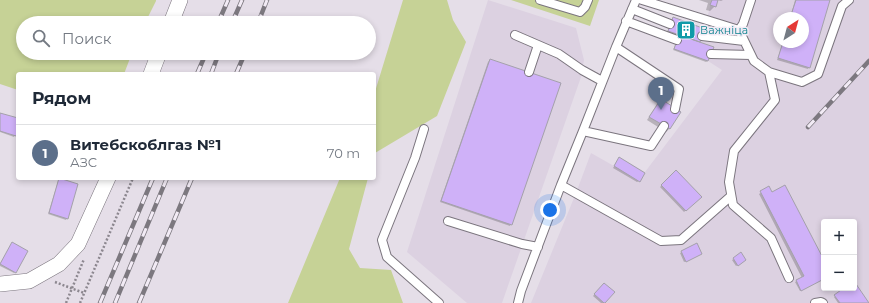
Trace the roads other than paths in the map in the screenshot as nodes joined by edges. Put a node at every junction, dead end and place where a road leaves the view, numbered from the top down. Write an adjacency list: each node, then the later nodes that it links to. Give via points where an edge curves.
1 (180, 0): 9 (street)
2 (540, 0): 3 (lane, via 580,12)
3 (588, 0)
4 (636, 0): 8 (lane)
5 (642, 0): 12 (lane)
6 (751, 0): 12 (lane)
7 (848, 0): 24 (lane, via 842,6 818,74 802,82)
8 (632, 9): 10 (lane); 11 (lane)
9 (174, 16)
10 (626, 21): 15 (lane); 18 (lane)
11 (670, 24)
12 (739, 30): 16 (lane)
13 (515, 35): 17 (lane)
14 (702, 36): 16 (lane)
15 (677, 40)
16 (744, 41): 20 (lane)
17 (538, 45): 23 (lane); 25 (lane, via 559,54)
18 (616, 47): 25 (lane); 26 (lane, via 679,89)
19 (711, 54): 20 (lane)
20 (751, 55): 24 (lane, via 754,61)
21 (156, 60): 22 (street)
22 (152, 72)
23 (529, 72)
24 (769, 72): 32 (lane, via 775,100 734,151 729,182)
25 (602, 81): 29 (lane)
26 (675, 109)
27 (664, 126): 29 (lane, via 651,146)
28 (424, 129): 37 (lane, via 382,240 387,257)
29 (583, 131): 31 (lane)
30 (107, 180): 36 (street, via 78,244 59,264 28,281)
31 (561, 184): 32 (lane, via 661,241 681,240); 34 (lane)
32 (731, 196): 35 (lane, via 733,205 771,238)
33 (448, 221): 34 (lane)
34 (538, 247): 38 (lane)
35 (789, 278)
36 (0, 284)
37 (439, 303)
38 (518, 303)
39 (815, 303): 40 (lane)
40 (822, 303)

